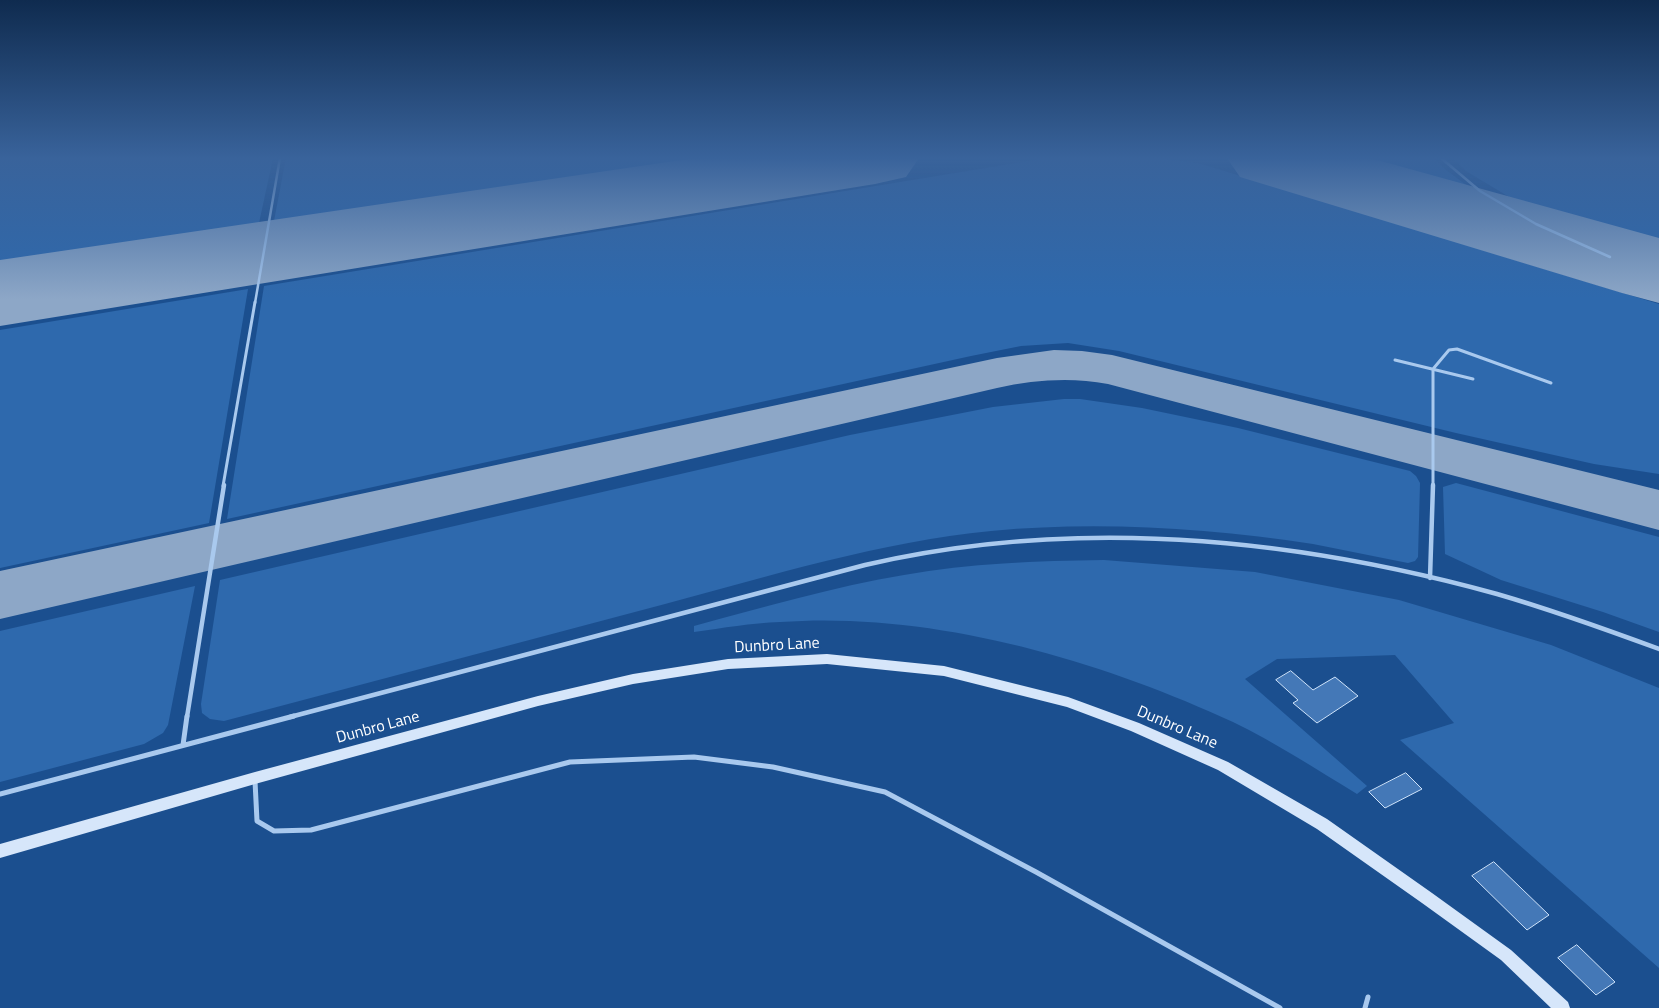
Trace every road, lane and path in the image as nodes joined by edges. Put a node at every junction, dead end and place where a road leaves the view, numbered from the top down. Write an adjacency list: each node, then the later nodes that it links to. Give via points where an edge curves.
1 (272, 205): 10 (lane)
2 (1504, 205): 3 (lane, via 1536,224)
3 (1610, 257)
4 (1395, 360): 5 (lane)
5 (1432, 369): 6 (lane); 7 (lane, via 1449,350 1457,350); 8 (lane, via 1434,453)
6 (1472, 379)
7 (1551, 383)
8 (1430, 578): 9 (lane, via 1534,606); 10 (lane, via 1319,555 1170,538 1067,537 982,543 898,556)
9 (1659, 649)
10 (183, 745): 12 (lane)
11 (254, 778): 13 (main road, Dunbro Lane); 15 (lane, via 257,821 274,831 311,830 570,762 694,756 773,767 837,781 885,792); 17 (main road, Dunbro Lane, via 538,701 642,677 728,664 827,659 944,672 1068,702 1224,766 1322,824 1506,955)
12 (0, 794)
13 (0, 852)
14 (1368, 997): 16 (lane)
15 (1280, 1008)
16 (1365, 1008)
17 (1562, 1008)

